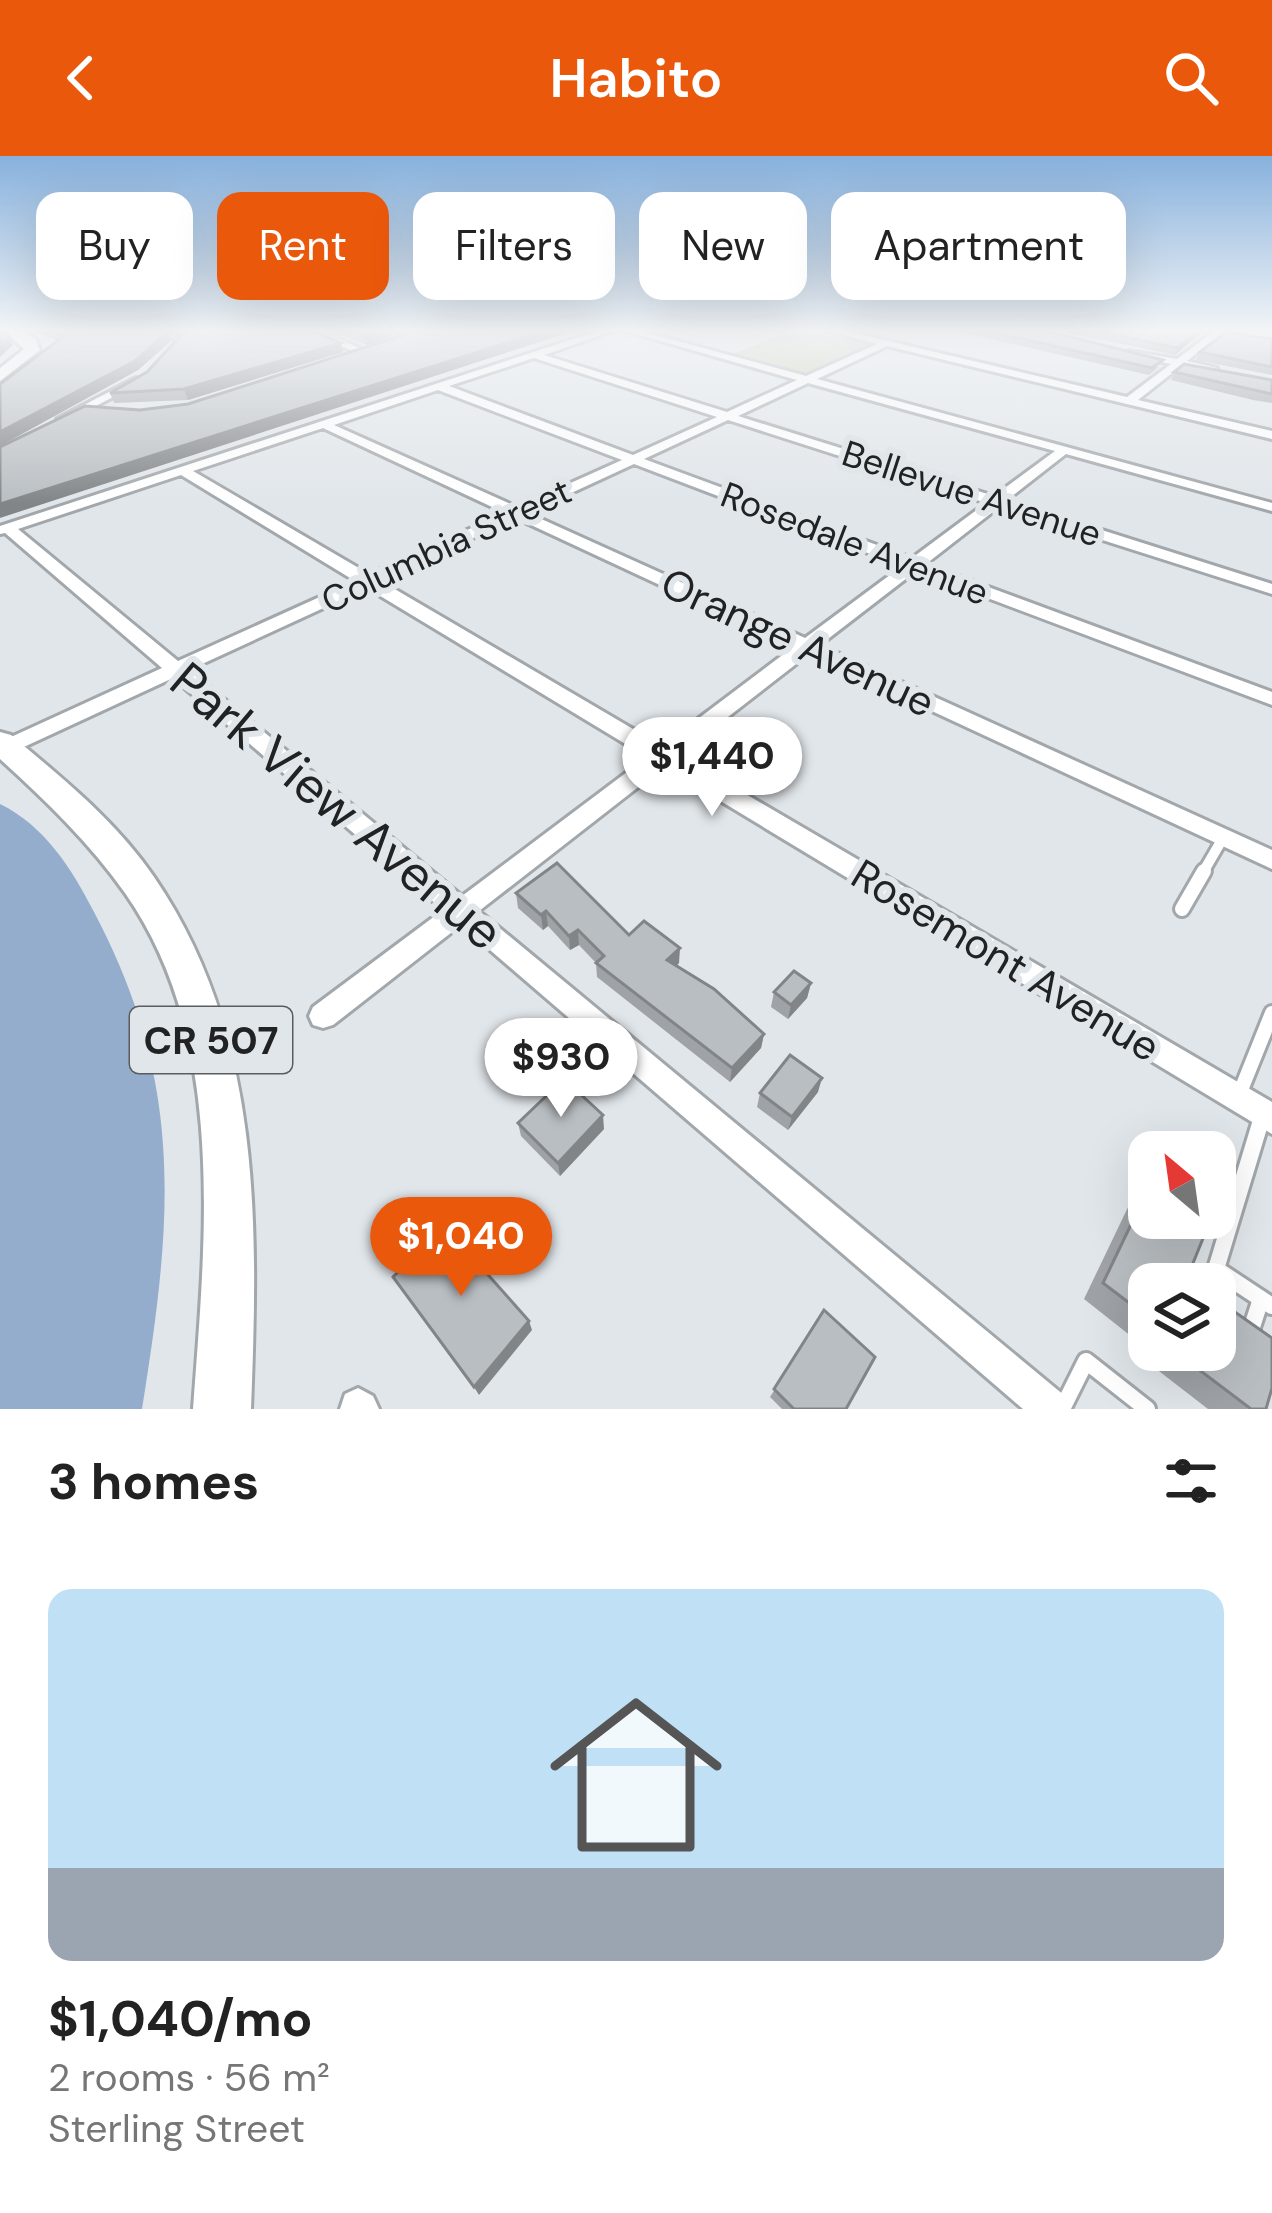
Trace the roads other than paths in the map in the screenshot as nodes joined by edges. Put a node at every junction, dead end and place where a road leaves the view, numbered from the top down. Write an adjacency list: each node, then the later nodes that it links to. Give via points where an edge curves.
1 (123, 387): 10 (street)
2 (434, 387): 13 (street)
3 (442, 387): 17 (street, Rosedale Avenue)
4 (639, 387): 12 (street, Bellevue Avenue)
5 (792, 387): 12 (street, Columbia Street)
6 (835, 387): 16 (street)
7 (1072, 387): 9 (street)
8 (1147, 387): 9 (street)
9 (1129, 401): 15 (street)
10 (84, 408): 11 (street); 14 (street)
11 (111, 411)
12 (729, 416): 17 (street, Columbia Street); 19 (street, Bellevue Avenue)
13 (323, 424): 18 (street); 21 (street, Orange Avenue)
14 (51, 425)
15 (1272, 435)
16 (1064, 450): 19 (street); 20 (street)
17 (633, 460): 21 (street, Columbia Street); 23 (street, Rosedale Avenue)
18 (182, 470): 22 (street); 24 (street, Rosemont Avenue)
19 (998, 501): 23 (street); 25 (street, Bellevue Avenue)
20 (1272, 508)
21 (517, 513): 24 (street, Columbia Street); 26 (street, Orange Avenue)
22 (4, 529): 27 (street, Park View Avenue)
23 (914, 565): 26 (street); 28 (street, Rosedale Avenue)
24 (368, 581): 27 (street, Columbia Street); 30 (street, Rosemont Avenue)
25 (1272, 589)
26 (807, 646): 30 (street); 31 (street, Orange Avenue)
27 (176, 669): 29 (street, Columbia Street); 34 (street, Park View Avenue)
28 (1272, 699)
29 (3, 744): 41 (main road, CR 507, via 127,867 202,1013 226,1102 232,1165)
30 (663, 757): 34 (street); 37 (street, Rosemont Avenue)
31 (1223, 838): 32 (street, Orange Avenue); 33 (lane)
32 (1272, 860)
33 (1182, 909)
34 (461, 910): 36 (street); 42 (street, Park View Avenue)
35 (1272, 1012): 37 (lane)
36 (323, 1016)
37 (1238, 1098): 38 (street, Rosemont Avenue)
38 (1268, 1116): 39 (lane, via 1216,1269)
39 (1267, 1303): 40 (lane)
40 (1248, 1338)
41 (222, 1409)
42 (1052, 1409)
43 (1062, 1409): 44 (lane, via 1086,1361)
44 (1147, 1409)

